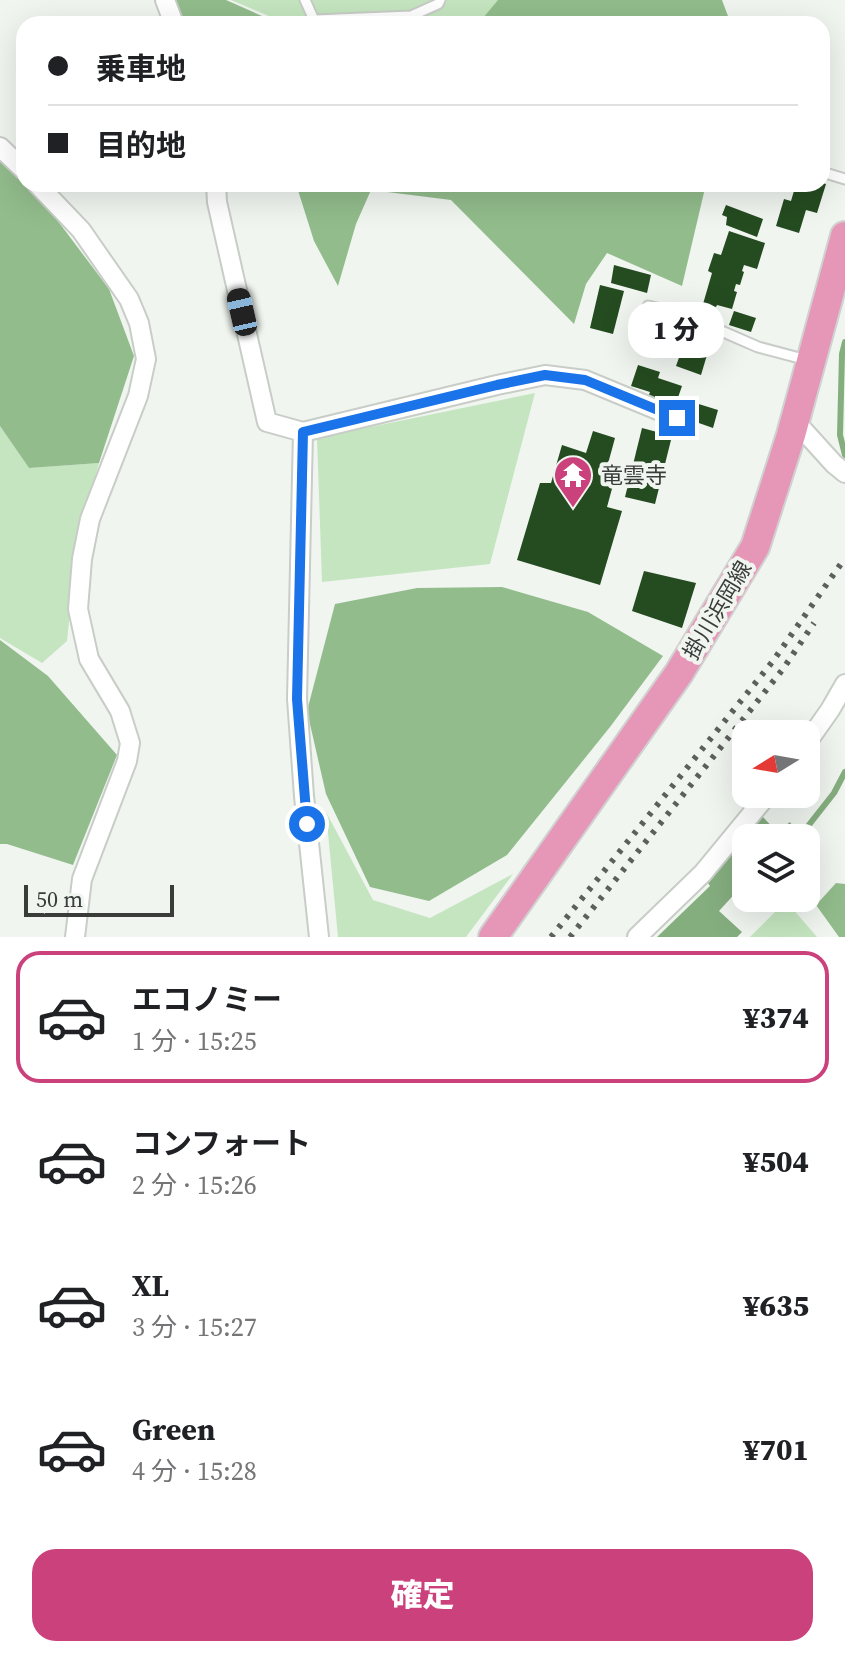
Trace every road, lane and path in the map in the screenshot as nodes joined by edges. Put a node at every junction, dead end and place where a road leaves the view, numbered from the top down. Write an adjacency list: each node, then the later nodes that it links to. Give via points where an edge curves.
1 (440, 0): 2 (lane)
2 (420, 16)
3 (0, 147): 4 (street)
4 (16, 162)
5 (45, 192): 17 (street, via 81,230 129,299 146,359 138,396 90,519 82,559 78,609 89,659 120,711 130,743 82,879)
6 (216, 192): 12 (street, via 267,422)
7 (845, 236): 9 (main road, 掛川浜岡線)
8 (648, 306): 9 (lane)
9 (811, 361): 11 (main road, 掛川浜岡線)
10 (677, 418): 12 (street, via 585,380 545,375)
11 (795, 421): 13 (street); 19 (main road, 掛川浜岡線, via 755,547 741,573 679,673)
12 (303, 432): 18 (street, via 297,699)
13 (845, 473)
14 (845, 684): 15 (street)
15 (820, 724)
16 (756, 808): 20 (street, via 703,873)
17 (75, 937)
18 (319, 937)
19 (493, 937)
20 (637, 937)

